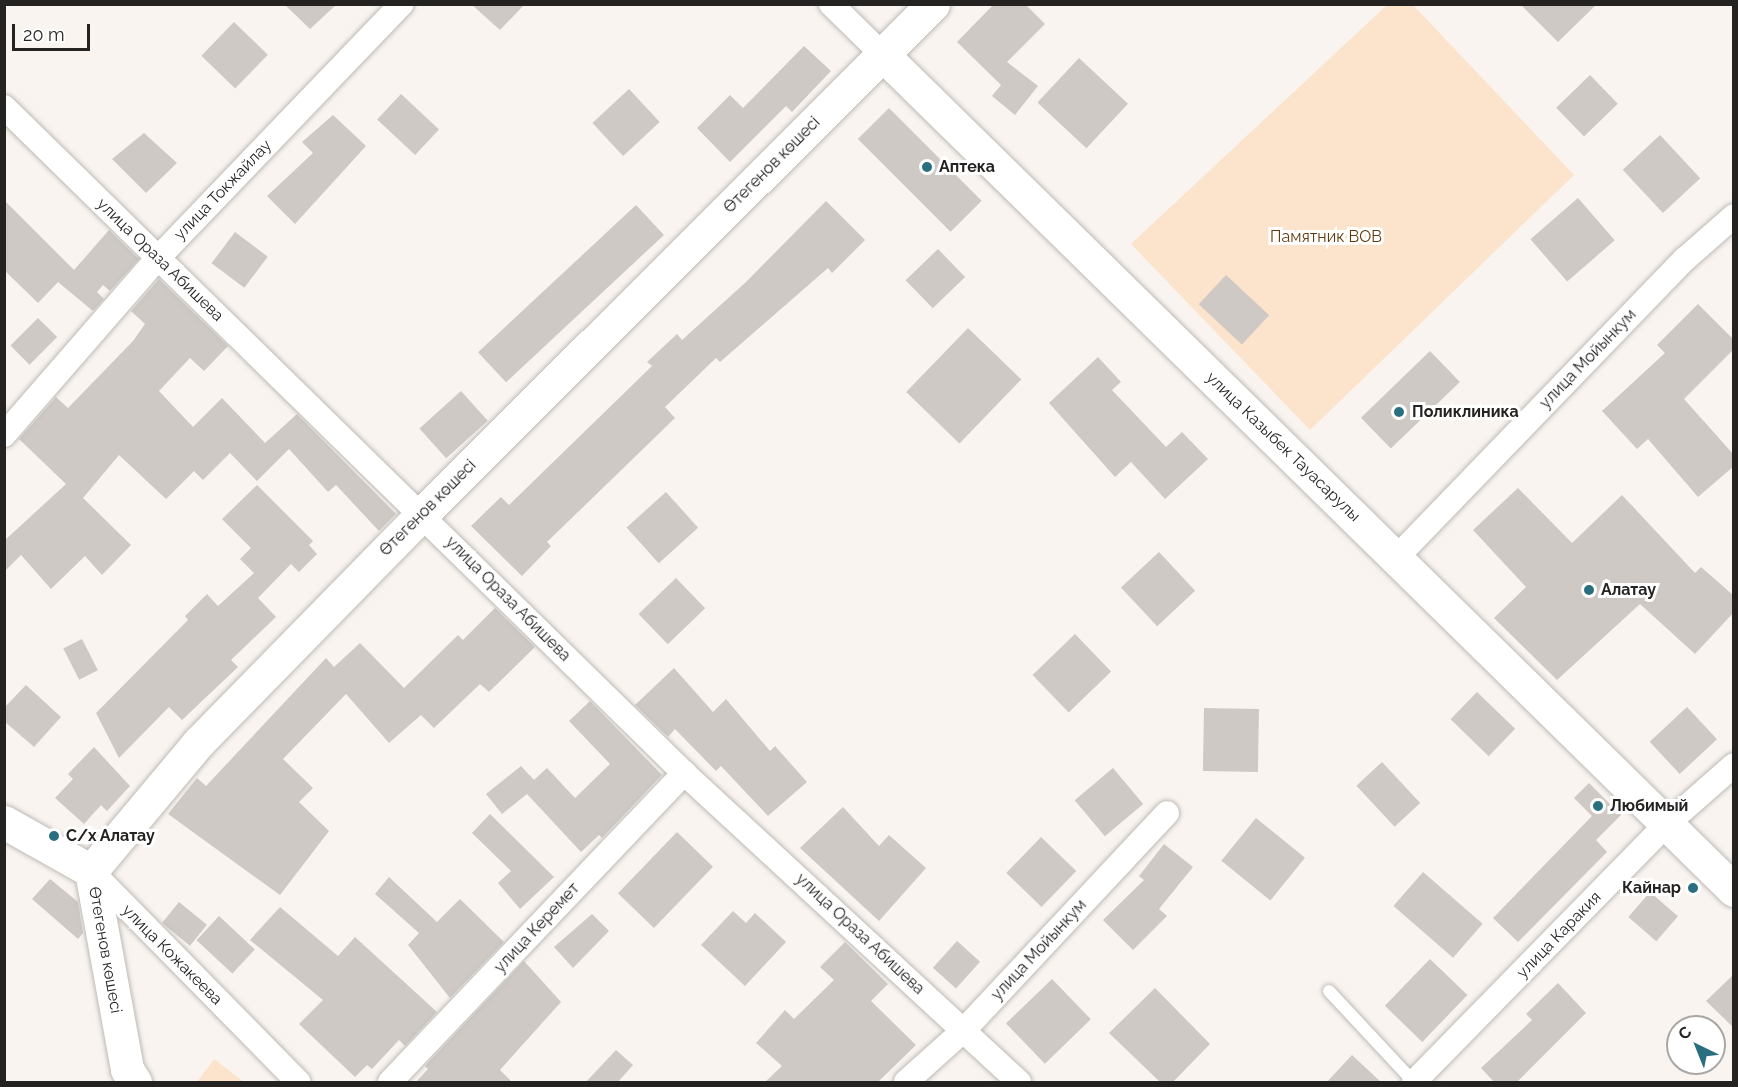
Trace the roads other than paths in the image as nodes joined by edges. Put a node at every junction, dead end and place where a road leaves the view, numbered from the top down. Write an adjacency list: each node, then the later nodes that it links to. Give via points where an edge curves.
1 (402, 4): 7 (street, улица Токжайлау)
2 (831, 4): 4 (street, улица Казыбек Тауасарулы)
3 (933, 4): 4 (street, Өтегенов көшесі)
4 (883, 55): 9 (street, Өтегенов көшесі); 10 (street, улица Казыбек Тауасарулы)
5 (4, 107): 7 (street, улица Ораза Абишева)
6 (1734, 216): 10 (street, улица Мойынкум, via 1685,259)
7 (158, 258): 8 (street, улица Токжайлау); 9 (street, улица Ораза Абишева)
8 (4, 435)
9 (422, 514): 12 (street, улица Ораза Абишева); 16 (street, Өтегенов көшесі, via 198,743)
10 (1396, 558): 15 (street, улица Казыбек Тауасарулы)
11 (1734, 765): 15 (street, улица Каракия)
12 (684, 772): 19 (street, улица Ораза Абишева); 22 (street, улица Керемет)
13 (1167, 813): 19 (street, улица Мойынкум)
14 (7, 821): 16 (street, улица Кожакеева)
15 (1667, 824): 17 (street, улица Казыбек Тауасарулы); 25 (street, улица Каракия)
16 (91, 871): 20 (street, Өтегенов көшесі, via 127,1069); 21 (street, улица Кожакеева)
17 (1734, 890)
18 (1329, 991): 25 (lane)
19 (964, 1030): 23 (street, улица Мойынкум); 24 (street, улица Ораза Абишева)
20 (135, 1083)
21 (298, 1083)
22 (390, 1083)
23 (906, 1083)
24 (1019, 1083)
25 (1414, 1083)

